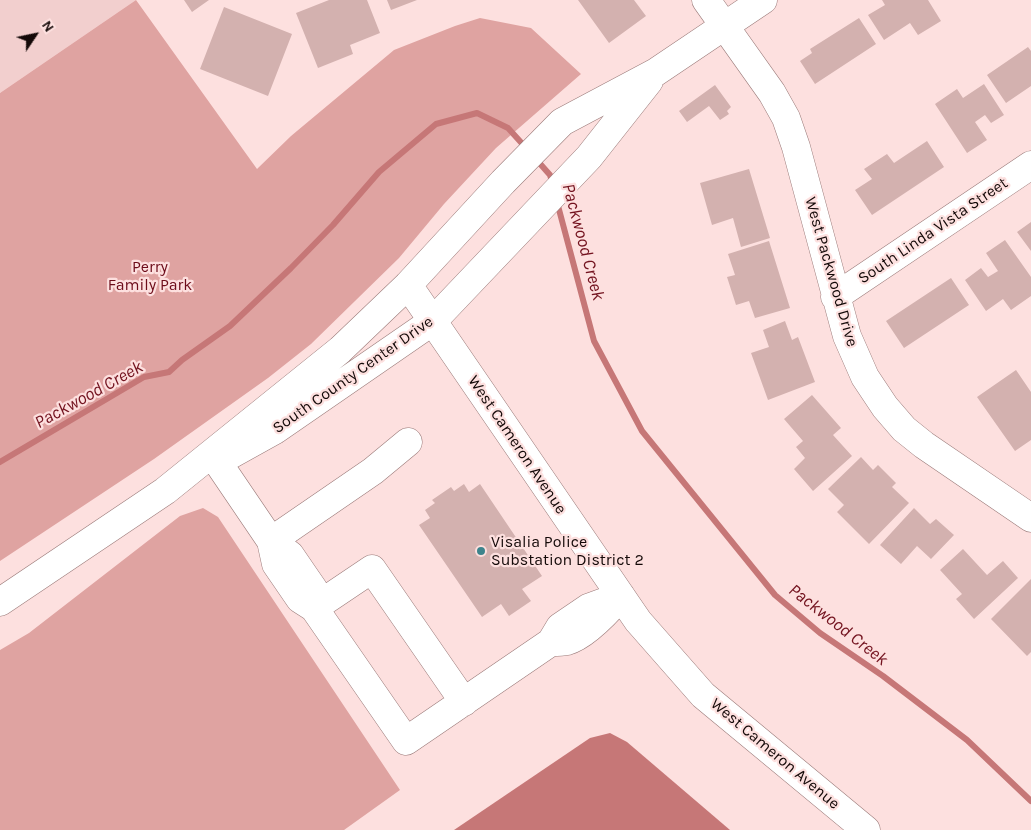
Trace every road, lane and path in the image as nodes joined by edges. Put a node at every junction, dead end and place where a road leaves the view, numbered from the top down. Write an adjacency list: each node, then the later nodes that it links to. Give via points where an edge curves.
1 (706, 0): 3 (street, West Packwood Drive)
2 (763, 0): 3 (street, South County Center Drive)
3 (725, 26): 4 (street, South County Center Drive); 7 (street, West Packwood Drive, via 786,118)
4 (656, 72): 6 (street, South County Center Drive, via 562,122); 8 (street, South County Center Drive, via 589,157)
5 (1031, 165): 7 (street, South Linda Vista Street)
6 (408, 285): 8 (street, West Cameron Avenue); 10 (street, South County Center Drive, via 340,350)
7 (836, 298): 11 (street, West Packwood Drive, via 847,336 865,377 885,408 904,429 924,445)
8 (433, 321): 10 (street, South County Center Drive, via 275,430); 13 (street, West Cameron Avenue)
9 (408, 442): 12 (street, via 373,471)
10 (215, 458): 12 (street); 14 (street, South County Center Drive)
11 (1026, 508)
12 (271, 541): 15 (street, via 276,564 300,599)
13 (621, 596): 16 (street, via 587,629 568,641 552,642); 17 (street, West Cameron Avenue, via 638,621 703,695)
14 (0, 602)
15 (314, 608): 16 (street, via 406,741); 16 (street, via 372,569)
16 (464, 702)
17 (866, 830)

